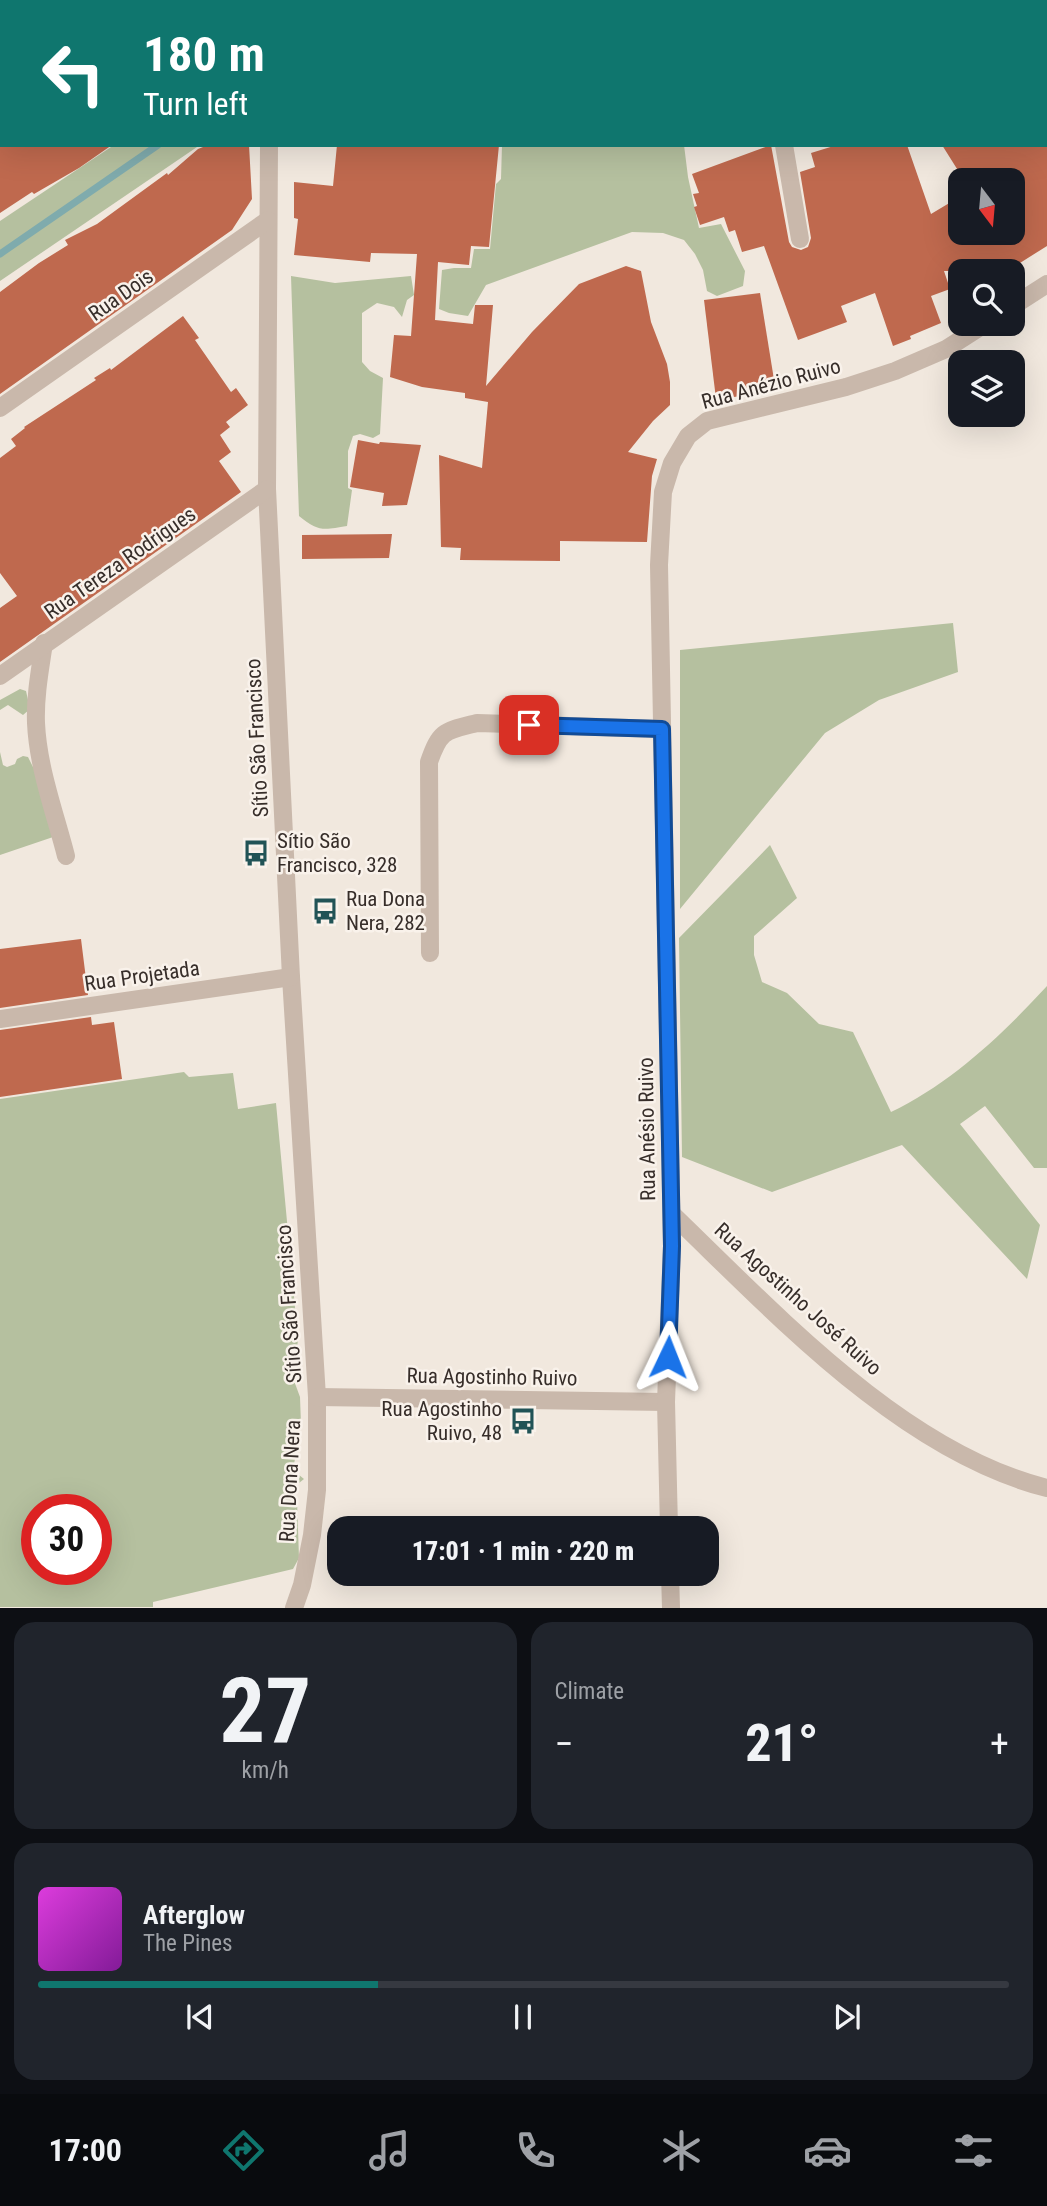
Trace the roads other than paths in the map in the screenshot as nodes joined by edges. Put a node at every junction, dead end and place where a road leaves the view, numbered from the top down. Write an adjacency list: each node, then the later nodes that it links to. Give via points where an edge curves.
1 (785, 147): 4 (street)
2 (269, 153): 3 (street, Sítio São Francisco)
3 (268, 220): 8 (street, Rua Dois); 9 (street, Sítio São Francisco)
4 (800, 239)
5 (1047, 284): 6 (street)
6 (1025, 298)
7 (966, 336): 12 (street, Rua Anézio Ruivo, via 895,371 707,421 688,436 672,463 663,492)
8 (0, 408)
9 (267, 489): 10 (street, Rua Tereza Rodrigues); 15 (street, Sítio São Francisco)
10 (44, 643): 11 (street, Rua Tereza Rodrigues); 13 (street, via 37,684 38,747)
11 (0, 676)
12 (662, 729): 14 (street, via 477,723 450,730 437,740 429,762); 17 (street, Rua Anésio Ruivo)
13 (66, 856)
14 (430, 953)
15 (291, 977): 16 (street, Rua Projetada); 18 (street, Sítio São Francisco)
16 (0, 1019)
17 (672, 1214): 19 (street, Rua Anésio Ruivo); 20 (street, Rua Agostinho José Ruivo, via 801,1338 885,1406 959,1455)
18 (317, 1397): 19 (street, Rua Agostinho Ruivo); 23 (street, Rua Dona Nera, via 317,1490 312,1535)
19 (666, 1402): 21 (street, Rua Anésio Ruivo)
20 (1047, 1488)
21 (669, 1516)
22 (670, 1586): 24 (street)
23 (294, 1608)
24 (671, 1608)

